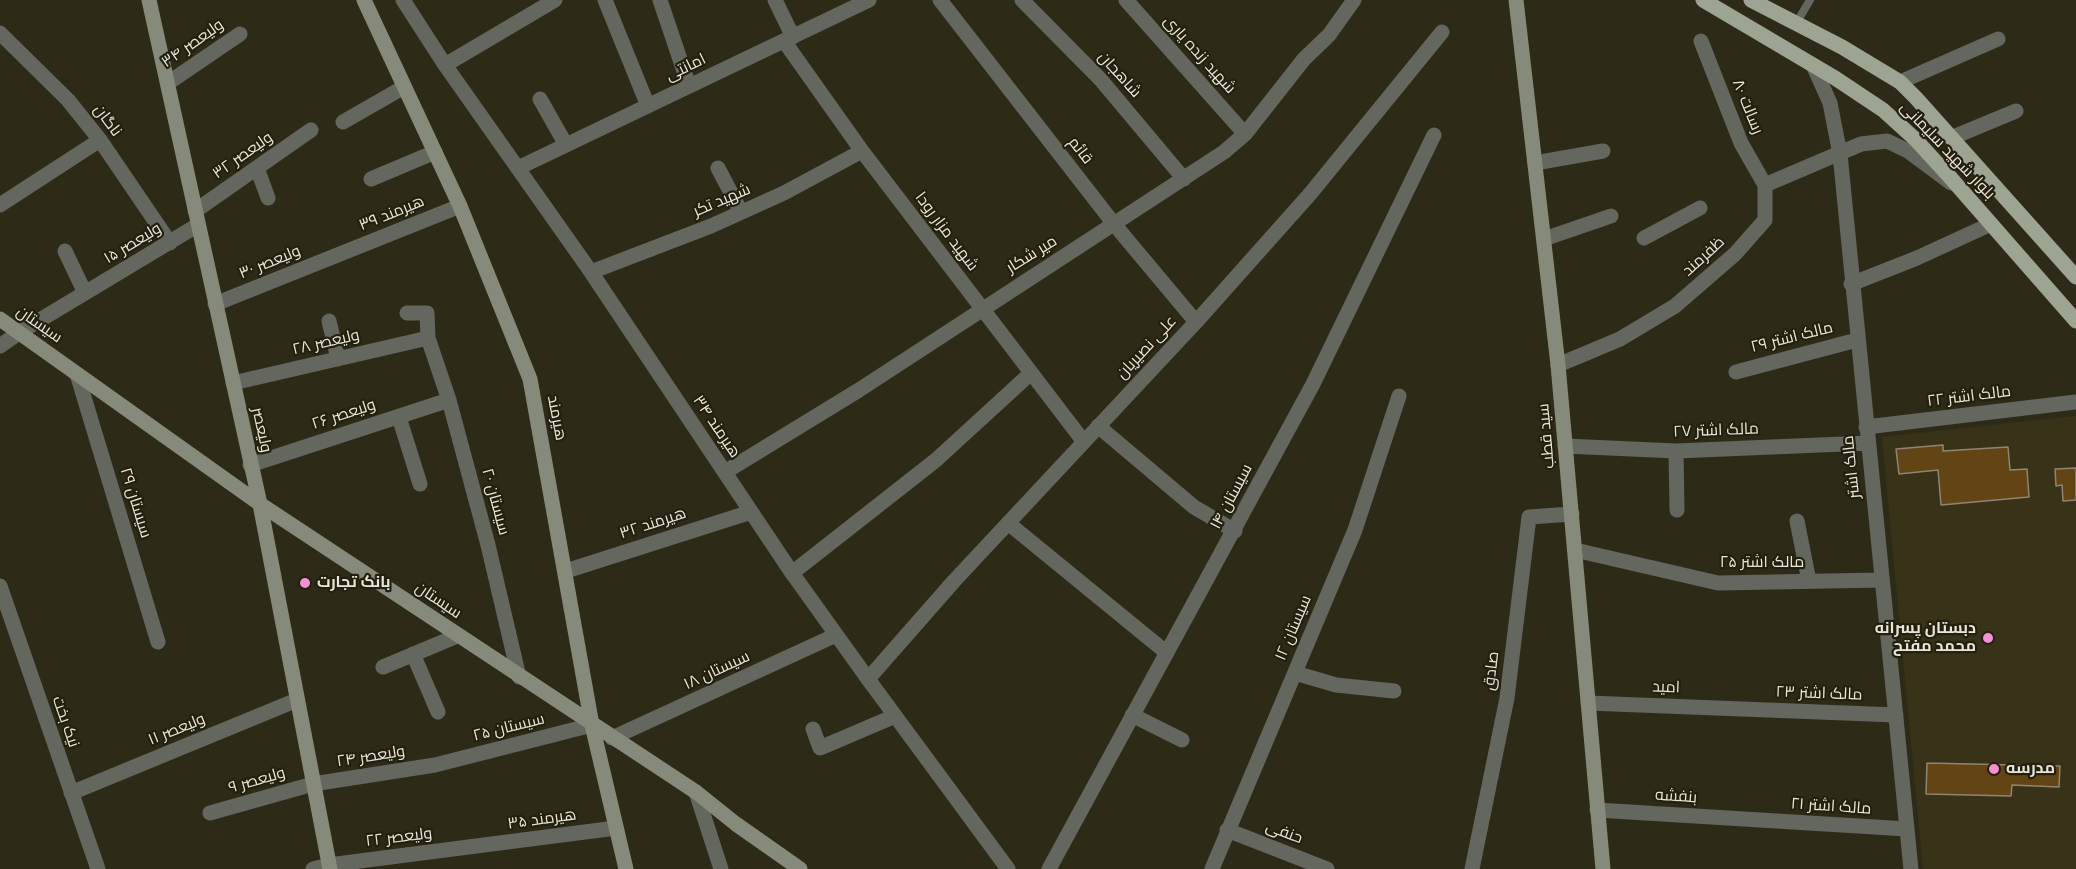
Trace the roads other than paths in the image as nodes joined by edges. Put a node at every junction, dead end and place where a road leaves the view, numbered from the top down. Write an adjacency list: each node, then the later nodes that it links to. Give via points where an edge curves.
1 (149, 0): 27 (street, ولیعصر)
2 (364, 0): 29 (street, هیرمند)
3 (403, 0): 24 (street, هیرمند ۳۴)
4 (555, 0): 24 (street)
5 (604, 0): 31 (street)
6 (660, 0): 28 (street)
7 (775, 0): 21 (street, شهید مزار رودا)
8 (940, 0): 59 (street, قائم)
9 (1022, 0): 49 (street, شاهجان, via 1101,80)
10 (1126, 0): 35 (street, شهید زنده یاری)
11 (1354, 0): 35 (street, میر شکار)
12 (1516, 0): 44 (street, سید قطب)
13 (1703, 0): 25 (main road, بلوار شهید سلیمانی)
14 (1751, 0): 17 (main road, بلوار شهید سلیمانی)
15 (1810, 0): 17 (lane)
16 (859, 2): 21 (street, امانتی)
17 (1797, 22): 26 (main road, بلوار شهید سلیمانی)
18 (1442, 32): 76 (street, علی نصیریان, via 1310,194)
19 (0, 33): 38 (street, ناگان, via 68,100)
20 (240, 34): 27 (street, ولیعصر ۳۴)
21 (788, 39): 28 (street, امانتی); 40 (street, شهید مزار رودا)
22 (1998, 39): 26 (street)
23 (1701, 41): 50 (street, رسالت ۸۰, via 1741,143)
24 (445, 65): 46 (street, هیرمند ۳۴)
25 (1813, 65): 43 (street, مالک اشتر, via 1830,103); 51 (main road, بلوار شهید سلیمانی, via 1883,110)
26 (1899, 82): 37 (main road, بلوار شهید سلیمانی)
27 (168, 83): 58 (street, ولیعصر)
28 (689, 86): 31 (street, امانتی)
29 (405, 87): 33 (street); 42 (street, هیرمند)
30 (540, 99): 39 (street)
31 (648, 106): 39 (street, امانتی)
32 (2016, 111): 37 (street)
33 (343, 122)
34 (311, 130): 45 (street, ولیعصر ۳۲)
35 (1245, 134): 49 (street, میر شکار)
36 (1434, 135): 106 (street, سیستان ۱۴, via 1313,384)
37 (1951, 138): 67 (main road, بلوار شهید سلیمانی)
38 (100, 140): 53 (street); 63 (street, ناگان)
39 (566, 145): 46 (street, امانتی)
40 (862, 151): 56 (street, شهید تکر); 71 (street, شهید مزار رودا)
41 (1603, 151): 44 (street)
42 (435, 152): 48 (street); 54 (street, هیرمند)
43 (1840, 154): 50 (street); 51 (street, via 1861,144 1887,141); 68 (street, مالک اشتر)
44 (1535, 163): 62 (street, سید قطب)
45 (257, 168): 52 (street); 58 (street, ولیعصر ۳۲)
46 (518, 168): 66 (street, هیرمند ۳۴)
47 (718, 168): 56 (street)
48 (371, 179)
49 (1184, 179): 59 (street, میر شکار)
50 (1765, 185): 82 (street, ظفرمند, via 1765,220 1735,254 1675,306 1620,339)
51 (1964, 192): 60 (main road, بلوار شهید سلیمانی)
52 (268, 198)
53 (0, 205)
54 (460, 206): 65 (street, هیرمند ۳۹); 108 (street, هیرمند, via 530,379)
55 (1700, 208): 61 (street)
56 (741, 212): 66 (street, شهید تکر)
57 (1611, 216): 62 (street)
58 (197, 218): 63 (street, ولیعصر ۱۵); 70 (street, ولیعصر)
59 (1114, 224): 71 (street, میر شکار); 76 (street, قائم)
60 (1990, 224): 68 (street); 75 (main road, بلوار شهید سلیمانی)
61 (1644, 238)
62 (1544, 239): 82 (street, سید قطب)
63 (170, 243): 69 (street, ولیعصر ۱۵)
64 (65, 251): 69 (street)
65 (338, 255): 70 (street, ولیعصر ۳۰)
66 (591, 272): 98 (street, هیرمند ۳۴)
67 (2076, 278)
68 (1851, 284): 79 (street, مالک اشتر)
69 (85, 293): 77 (street, ولیعصر ۱۵)
70 (215, 304): 86 (street, ولیعصر)
71 (982, 308): 84 (street, شهید مزار رودا); 98 (street, میر شکار)
72 (407, 312): 78 (street, سیستان ۲۰, via 428,313)
73 (0, 319): 77 (street, سیستان)
74 (329, 321): 81 (street)
75 (2076, 321)
76 (1196, 322): 91 (street, علی نصیریان)
77 (20, 332): 80 (street, ولیعصر ۱۵); 85 (street, سیستان)
78 (428, 338): 81 (street, ولیعصر ۲۸); 88 (street, سیستان ۲۰)
79 (1857, 340): 83 (street, مالک اشتر ۲۹); 92 (street, مالک اشتر)
80 (0, 346)
81 (338, 359): 86 (street, ولیعصر ۲۸)
82 (1558, 365): 95 (street, سید قطب)
83 (1737, 372)
84 (1031, 373): 93 (street, شهید مزار رودا); 109 (street, via 936,460)
85 (77, 374): 100 (street, سیستان); 115 (street, سیستان ۲۹)
86 (233, 383): 97 (street, ولیعصر)
87 (1398, 396): 119 (street, سیستان ۱۲, via 1355,530)
88 (449, 400): 90 (street, ولیعصر ۲۶); 120 (street, سیستان ۲۰)
89 (2076, 402): 92 (street, مالک اشتر ۲۲)
90 (399, 417): 97 (street, ولیعصر ۲۶); 99 (street)
91 (1098, 426): 93 (street, علی نصیریان); 106 (street, via 1194,507)
92 (1866, 427): 94 (street, مالک اشتر)
93 (1084, 442): 105 (street, علی نصیریان)
94 (1868, 443): 96 (street, مالک اشتر ۲۷); 110 (street, مالک اشتر)
95 (1566, 446): 96 (street, مالک اشتر ۲۷); 103 (street, سید قطب)
96 (1676, 451): 101 (street)
97 (250, 465): 100 (street, ولیعصر)
98 (725, 472): 102 (street, هیرمند ۳۴)
99 (420, 484)
100 (260, 504): 114 (street, سیستان); 123 (street, ولیعصر)
101 (1677, 510)
102 (751, 512): 108 (street, هیرمند ۳۲); 109 (street, هیرمند ۳۴)
103 (1572, 514): 107 (street, سید قطب); 155 (street, صادق, via 1528,517 1507,698)
104 (1797, 520): 111 (street)
105 (1008, 523): 116 (street); 121 (street, علی نصیریان)
106 (1235, 531): 116 (street, سیستان ۱۴)
107 (1575, 550): 111 (street, مالک اشتر ۲۵, via 1718,583); 124 (street, سید قطب)
108 (566, 571): 130 (street, هیرمند)
109 (792, 573): 113 (street, هیرمند ۳۴)
110 (1882, 580): 111 (street, مالک اشتر ۲۵); 128 (street, مالک اشتر)
111 (1809, 581)
112 (0, 586): 137 (street, نیک بخت)
113 (836, 635): 121 (street, هیرمند ۳۴); 132 (street, سیستان ۱۸)
114 (457, 636): 117 (street); 120 (street, سیستان)
115 (158, 642)
116 (1167, 653): 127 (street, سیستان ۱۴)
117 (414, 654): 118 (street); 126 (street)
118 (383, 667)
119 (1295, 674): 122 (street, via 1336,685); 143 (street, سیستان ۱۲)
120 (519, 677): 130 (street, سیستان)
121 (868, 680): 129 (street, هیرمند ۳۴)
122 (1394, 691)
123 (297, 700): 135 (street, ولیعصر); 137 (street, ولیعصر ۱۱)
124 (1588, 703): 125 (street, امید); 138 (street, سید قطب)
125 (1742, 709): 128 (street, مالک اشتر ۲۳)
126 (438, 712)
127 (1132, 715): 133 (street); 152 (street, سیستان ۱۴)
128 (1896, 715): 142 (street, مالک اشتر)
129 (895, 716): 131 (street, via 820,748); 151 (street, هیرمند ۳۴)
130 (592, 725): 132 (street, سیستان); 134 (street, سیستان ۲۵); 141 (street, هیرمند)
131 (813, 729)
132 (612, 738): 136 (street, سیستان)
133 (1182, 740)
134 (435, 765): 135 (street, ولیعصر ۲۴)
135 (313, 784): 139 (street, ولیعصر ۹); 145 (street, ولیعصر)
136 (696, 792): 149 (street); 150 (street, سیستان)
137 (71, 793): 146 (street, نیک بخت)
138 (1597, 810): 140 (street, بنفشه); 156 (street, سید قطب)
139 (210, 813)
140 (1752, 820): 142 (street, مالک اشتر ۲۱)
141 (616, 828): 144 (street, هیرمند ۳۵); 148 (street, هیرمند)
142 (1907, 829): 157 (street, مالک اشتر)
143 (1227, 830): 153 (street, سیستان ۱۲); 154 (street, حنفی)
144 (473, 847): 145 (street, ولیعصر ۲۲)
145 (329, 867): 147 (street, ولیعصر ۲۲)
146 (98, 869)
147 (313, 869)
148 (626, 869)
149 (722, 869)
150 (800, 869)
151 (1008, 869)
152 (1048, 869)
153 (1212, 869)
154 (1327, 869)
155 (1472, 869)
156 (1603, 869)
157 (1911, 869)

